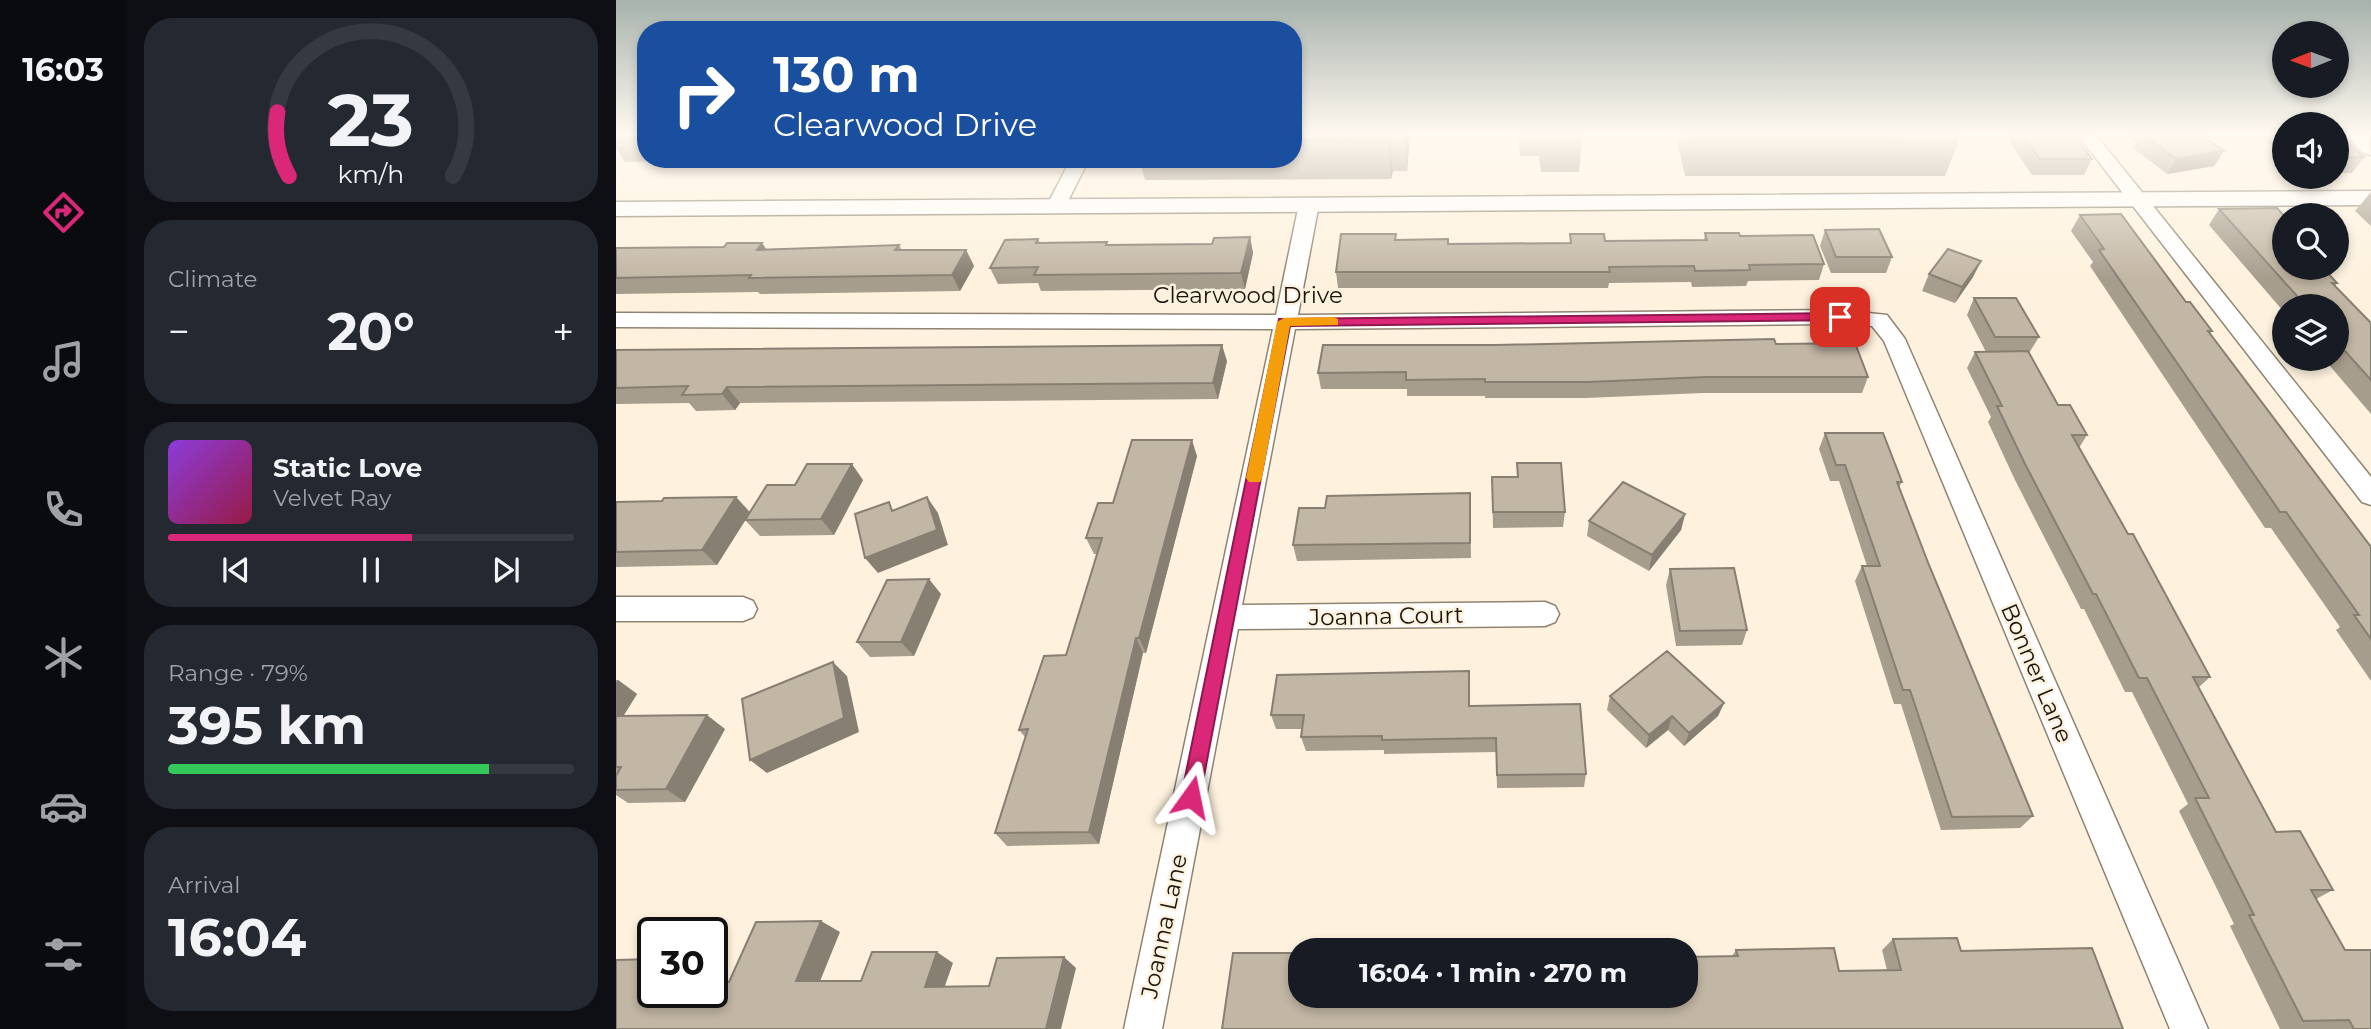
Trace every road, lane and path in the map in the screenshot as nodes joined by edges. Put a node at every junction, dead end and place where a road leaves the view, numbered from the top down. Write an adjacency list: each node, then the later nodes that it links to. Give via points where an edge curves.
1 (1068, 183): 6 (street)
2 (2125, 183): 4 (street)
3 (2371, 198): 4 (street)
4 (2138, 199): 5 (street); 11 (street)
5 (1309, 204): 6 (street); 10 (street, Joanna Lane)
6 (1056, 207): 7 (street)
7 (616, 209)
8 (616, 320): 10 (street, Clearwood Drive)
9 (1879, 320): 10 (street, Clearwood Drive); 17 (street, Bonner Lane, via 1899,352)
10 (1284, 322): 15 (street, Joanna Lane)
11 (2371, 495)
12 (616, 609): 13 (street)
13 (743, 609)
14 (1545, 614): 15 (street, Joanna Court)
15 (1228, 617): 16 (street, Joanna Lane)
16 (1143, 1029)
17 (2189, 1029)

